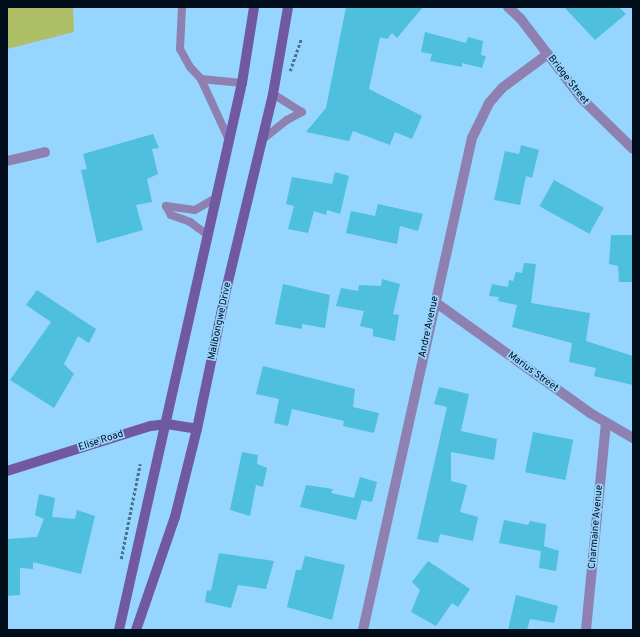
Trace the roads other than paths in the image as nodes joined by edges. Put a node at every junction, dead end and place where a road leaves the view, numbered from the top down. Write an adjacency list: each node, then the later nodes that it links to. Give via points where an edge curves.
1 (182, 7): 6 (lane, via 180,49 190,68)
2 (254, 7): 7 (main road)
3 (288, 7): 8 (main road, Malibongwe Drive)
4 (508, 7): 5 (street, Bridge Street, via 520,18)
5 (548, 54): 11 (street, Bridge Street, via 582,99); 16 (street, Andre Avenue, via 502,88 480,119 472,138)
6 (201, 79): 7 (lane); 9 (lane)
7 (242, 83): 9 (main road)
8 (273, 94): 10 (main road, Malibongwe Drive); 10 (lane, via 302,112 287,120)
9 (229, 140): 14 (main road)
10 (262, 140): 19 (main road, Malibongwe Drive, via 226,290)
11 (633, 149)
12 (45, 152): 13 (street)
13 (7, 161)
14 (216, 198): 15 (main road); 15 (lane, via 195,210 166,206 171,215 190,222)
15 (208, 235): 17 (main road)
16 (434, 302): 18 (street, Marius Street); 24 (street, Andre Avenue)
17 (167, 424): 19 (main road, Elise Road); 21 (main road, Elise Road, via 126,432); 22 (main road)
18 (606, 424): 20 (street, Marius Street); 25 (street, Charmaine Avenue)
19 (197, 429): 23 (main road, Malibongwe Drive, via 175,517)
20 (633, 438)
21 (7, 471)
22 (119, 630)
23 (136, 630)
24 (363, 630)
25 (586, 630)

